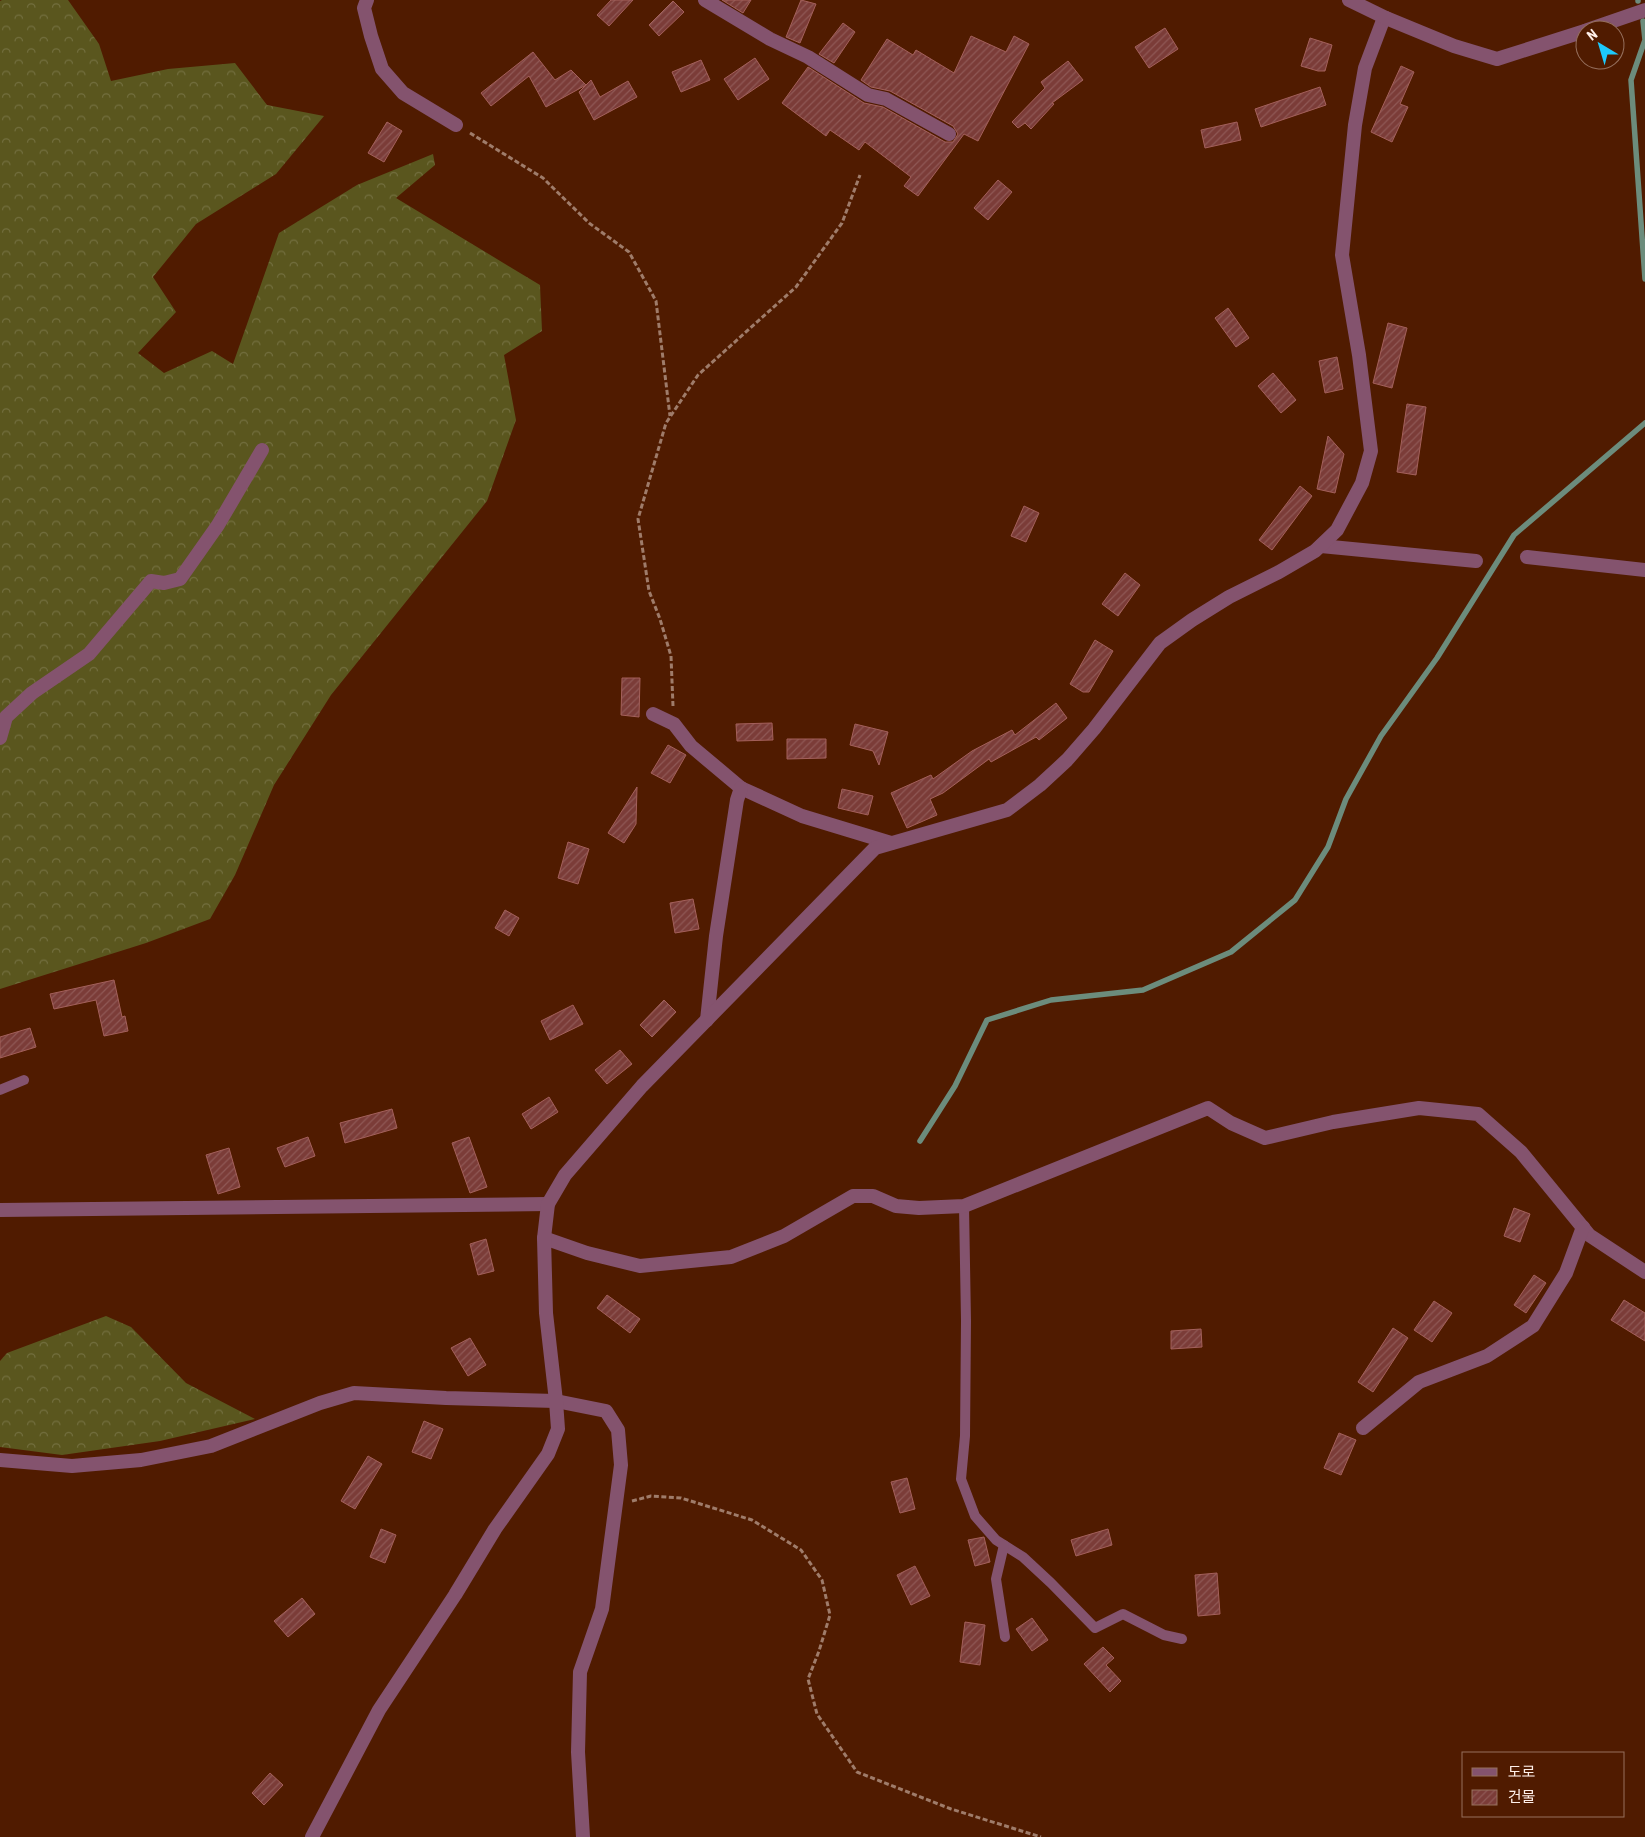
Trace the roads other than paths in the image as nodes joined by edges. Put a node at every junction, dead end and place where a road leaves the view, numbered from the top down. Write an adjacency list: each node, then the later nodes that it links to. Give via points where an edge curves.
1 (367, 0): 8 (street, via 364,8 370,36 382,69 403,93)
2 (705, 0): 9 (street, via 770,39 808,57 868,95 886,99)
3 (1350, 0): 5 (street)
4 (1645, 10): 6 (street)
5 (1386, 18): 7 (street, via 1454,46 1497,59); 11 (street, via 1365,68 1355,125 1342,255 1371,451 1362,483 1337,530)
6 (1616, 20)
7 (1575, 34)
8 (456, 125)
9 (949, 134)
10 (262, 450): 16 (street, via 218,525 180,579 164,584 151,581 89,654 32,694 6,717)
11 (1321, 546): 13 (street); 18 (street, via 1214,606 1160,643 1068,760 1007,810)
12 (1527, 557): 14 (street)
13 (1476, 561)
14 (1645, 570)
15 (652, 714): 17 (street, via 674,724 691,746)
16 (0, 738)
17 (741, 788): 18 (street, via 802,816); 19 (street, via 716,936)
18 (891, 843): 19 (street, via 875,848)
19 (707, 1020): 22 (street, via 642,1086 565,1175)
20 (24, 1080): 21 (lane)
21 (0, 1090)
22 (548, 1204): 24 (street); 26 (street)
23 (964, 1206): 25 (street, via 1208,1108 1230,1123 1265,1138 1333,1122 1419,1108 1478,1114 1521,1152); 26 (street, via 896,1206 873,1196 853,1196 784,1236 731,1257 640,1266); 31 (lane, via 965,1436 961,1479 975,1516)
24 (0, 1210)
25 (1583, 1227): 27 (street, via 1589,1235); 29 (street, via 1566,1273 1532,1326 1486,1356 1419,1382)
26 (544, 1238): 28 (street, via 546,1313)
27 (1645, 1272)
28 (556, 1401): 30 (street, via 354,1393 211,1446 141,1460 72,1466); 34 (street, via 558,1429 548,1454 495,1529 379,1710); 35 (street, via 606,1411 618,1430 620,1465 602,1609 580,1672 578,1752)
29 (1363, 1428)
30 (0, 1460)
31 (1004, 1545): 32 (lane, via 996,1579); 33 (lane, via 1052,1583 1095,1628 1123,1614 1164,1635)
32 (1006, 1637)
33 (1182, 1639)
34 (312, 1837)
35 (583, 1837)

